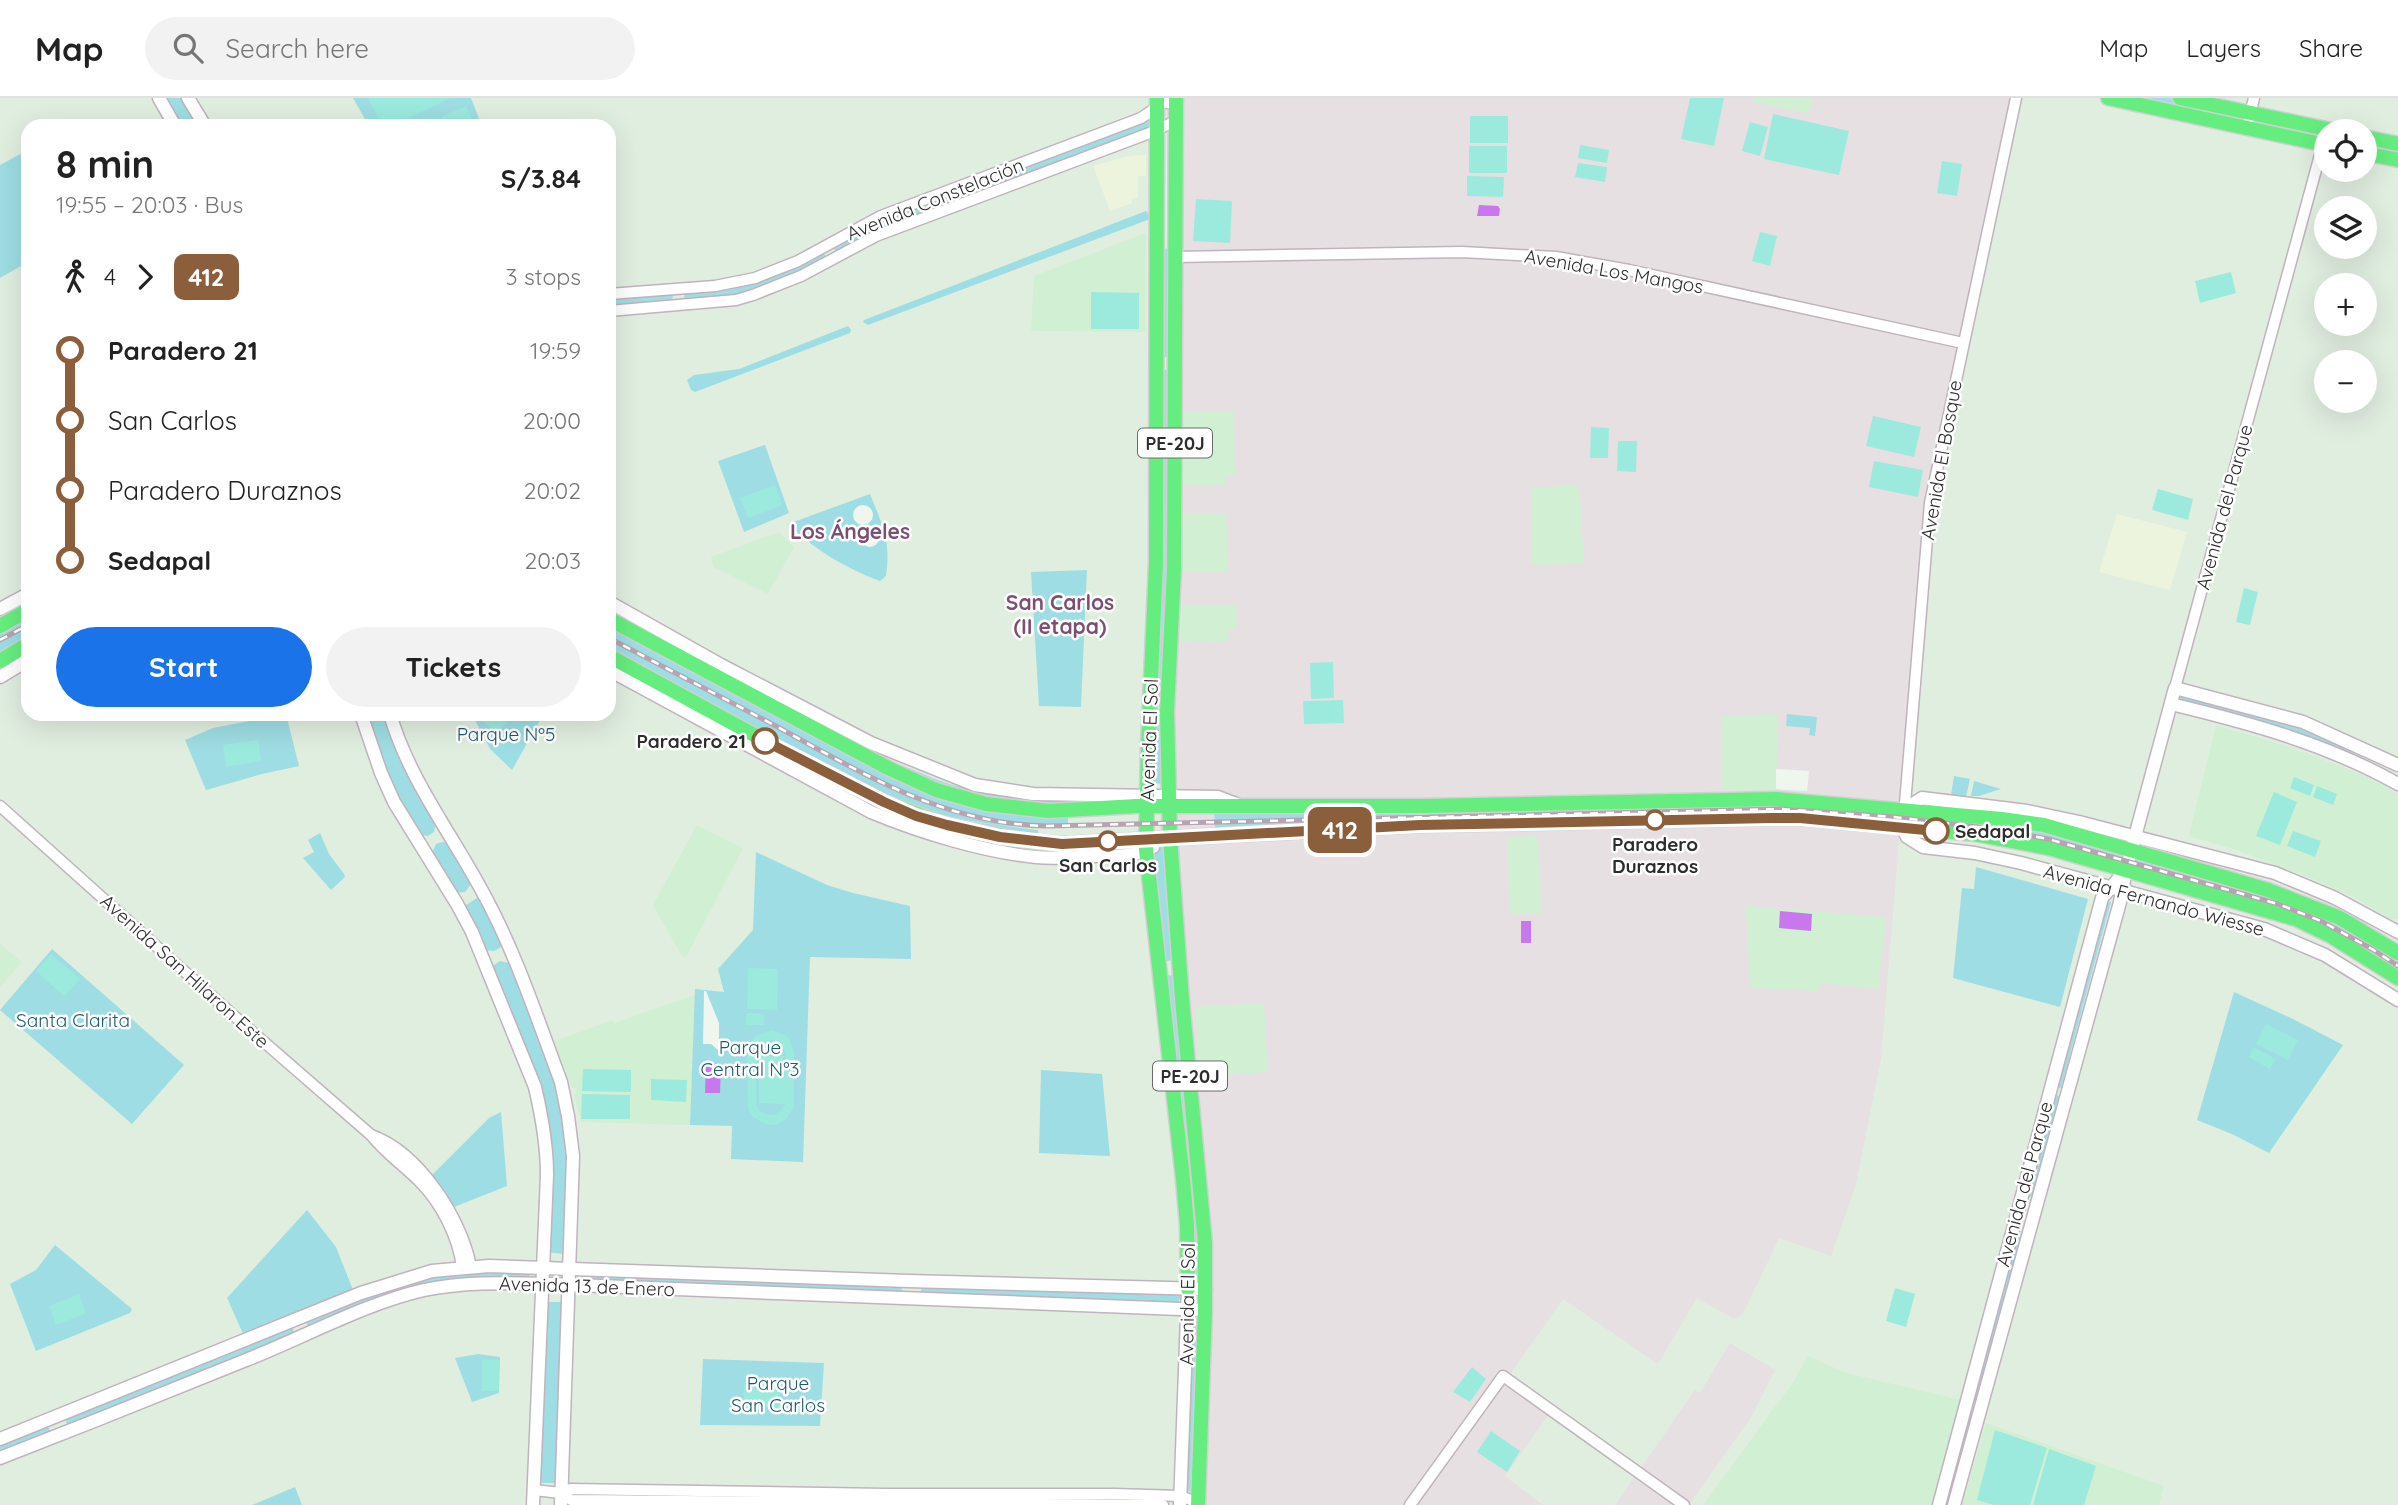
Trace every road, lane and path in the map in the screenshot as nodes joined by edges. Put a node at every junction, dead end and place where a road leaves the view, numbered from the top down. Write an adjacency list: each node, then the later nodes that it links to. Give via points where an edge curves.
1 (159, 98): 10 (main road)
2 (188, 98): 11 (main road)
3 (2016, 98): 25 (street, Avenida El Bosque)
4 (2108, 98): 14 (main road)
5 (2180, 98): 9 (main road)
6 (2254, 98): 9 (street)
7 (1176, 101): 8 (street, Avenida Constelación); 12 (main road, Avenida El Sol / PE-20J)
8 (1157, 102): 15 (main road, Avenida El Sol / PE-20J); 23 (street, Avenida Constelación, via 1141,118 881,216 798,261 755,278 715,286)
9 (2251, 113): 13 (main road); 14 (street)
10 (171, 119)
11 (201, 119)
12 (1176, 121): 15 (street, Avenida Constelación); 22 (main road, Avenida El Sol / PE-20J)
13 (2314, 126)
14 (2248, 128): 17 (main road)
15 (1157, 130): 24 (street, Avenida Constelación, via 876,236 763,292 736,300); 44 (main road, Avenida El Sol / PE-20J, via 1156,563)
16 (2377, 140): 18 (main road)
17 (2314, 142)
18 (2398, 144)
19 (2377, 156): 20 (main road)
20 (2398, 160)
21 (2314, 181): 38 (street, Avenida del Parque)
22 (1175, 257): 25 (street, Avenida Los Mangos, via 1462,251 1556,257); 45 (main road, Avenida El Sol / PE-20J)
23 (616, 293)
24 (616, 310)
25 (1963, 343): 49 (street, Avenida El Bosque, via 1930,505)
26 (21, 598): 28 (main road)
27 (616, 606): 44 (main road, via 851,733 946,775 975,785 1033,794)
28 (0, 609)
29 (21, 614): 31 (main road)
30 (616, 623): 44 (main road, Avenida Fernando Wiesse, via 936,790 986,804 1049,811)
31 (0, 626)
32 (21, 648): 34 (main road)
33 (616, 660): 55 (main road, Avenida Fernando Wiesse, via 916,816 1027,841)
34 (0, 661)
35 (21, 664): 37 (main road)
36 (616, 674): 55 (main road, via 901,824 1036,857 1112,856)
37 (0, 677)
38 (2175, 688): 39 (main road, Avenida del Parque); 42 (main road, via 2303,722)
39 (2171, 704): 43 (main road, via 2299,738); 54 (main road, Avenida del Parque)
40 (363, 721): 65 (main road, via 394,802 472,932 535,1087 547,1162)
41 (392, 721): 66 (main road, via 415,779 482,890 561,1082 573,1156)
42 (2398, 765)
43 (2398, 784)
44 (1147, 801): 45 (main road, Avenida Fernando Wiesse); 55 (main road, Avenida El Sol / PE-20J)
45 (1168, 801): 46 (main road, Avenida Fernando Wiesse, via 1239,806); 53 (main road, Avenida El Sol / PE-20J)
46 (1714, 801): 47 (main road, Avenida Fernando Wiesse, via 1776,799); 50 (main road)
47 (1836, 804): 49 (main road, Avenida Fernando Wiesse); 51 (main road)
48 (0, 806): 64 (street, Avenida San Hilaron Este, via 233,1016 424,1175 456,1222)
49 (1905, 809): 52 (street, Avenida El Bosque); 54 (main road, Avenida Fernando Wiesse, via 2044,825)
50 (1715, 819): 51 (main road, Avenida Fernando Wiesse); 53 (main road, Avenida Fernando Wiesse, via 1420,825)
51 (1835, 821): 52 (main road, Avenida Fernando Wiesse)
52 (1903, 828): 56 (main road, Avenida Fernando Wiesse, via 2006,839); 57 (main road, Avenida Fernando Wiesse, via 1907,837 1923,847 2021,863)
53 (1170, 838): 55 (main road, Avenida Fernando Wiesse); 60 (main road, Avenida El Sol / PE-20J)
54 (2133, 842): 56 (main road, Avenida del Parque); 58 (main road, Avenida Fernando Wiesse, via 2276,873); 59 (main road, Avenida Fernando Wiesse, via 2317,907)
55 (1147, 844): 61 (main road, Avenida El Sol / PE-20J)
56 (2126, 870): 57 (main road, Avenida del Parque); 62 (main road, Avenida Fernando Wiesse, via 2311,925)
57 (2116, 889): 63 (main road, Avenida Fernando Wiesse, via 2276,933 2325,955); 83 (main road, Avenida del Parque, via 2103,896); 84 (main road, Avenida del Parque)
58 (2398, 932)
59 (2398, 953)
60 (1179, 968): 61 (main road); 70 (main road, Avenida El Sol / PE-20J, via 1204,1221)
61 (1159, 971): 69 (main road, Avenida El Sol / PE-20J, via 1183,1179)
62 (2398, 978)
63 (2398, 1000)
64 (467, 1267): 65 (main road, Avenida 13 de Enero); 73 (main road, Avenida 13 de Enero, via 414,1275 361,1293)
65 (544, 1268): 66 (main road, Avenida 13 de Enero); 67 (main road)
66 (569, 1269): 68 (main road); 69 (main road, Avenida 13 de Enero)
67 (543, 1284): 68 (main road, Avenida 13 de Enero); 74 (main road, Avenida 13 de Enero, via 466,1284 403,1295); 75 (main road)
68 (569, 1285): 71 (main road, Avenida 13 de Enero); 76 (main road)
69 (1188, 1289): 70 (main road, Avenida 13 de Enero); 71 (main road, Avenida El Sol / PE-20J)
70 (1206, 1289): 72 (main road, Avenida El Sol / PE-20J)
71 (1188, 1309): 72 (main road, Avenida 13 de Enero); 77 (main road, Avenida El Sol / PE-20J)
72 (1205, 1310): 78 (main road, Avenida El Sol / PE-20J)
73 (0, 1439)
74 (0, 1458)
75 (534, 1490): 76 (street); 79 (main road)
76 (561, 1499): 77 (street, via 570,1489 1114,1494); 80 (street)
77 (1181, 1502): 78 (street)
78 (1198, 1504)
79 (533, 1505)
80 (1163, 1505)
81 (1410, 1505): 82 (street, via 1503,1376)
82 (1684, 1505)
83 (1939, 1505)
84 (1954, 1505)

